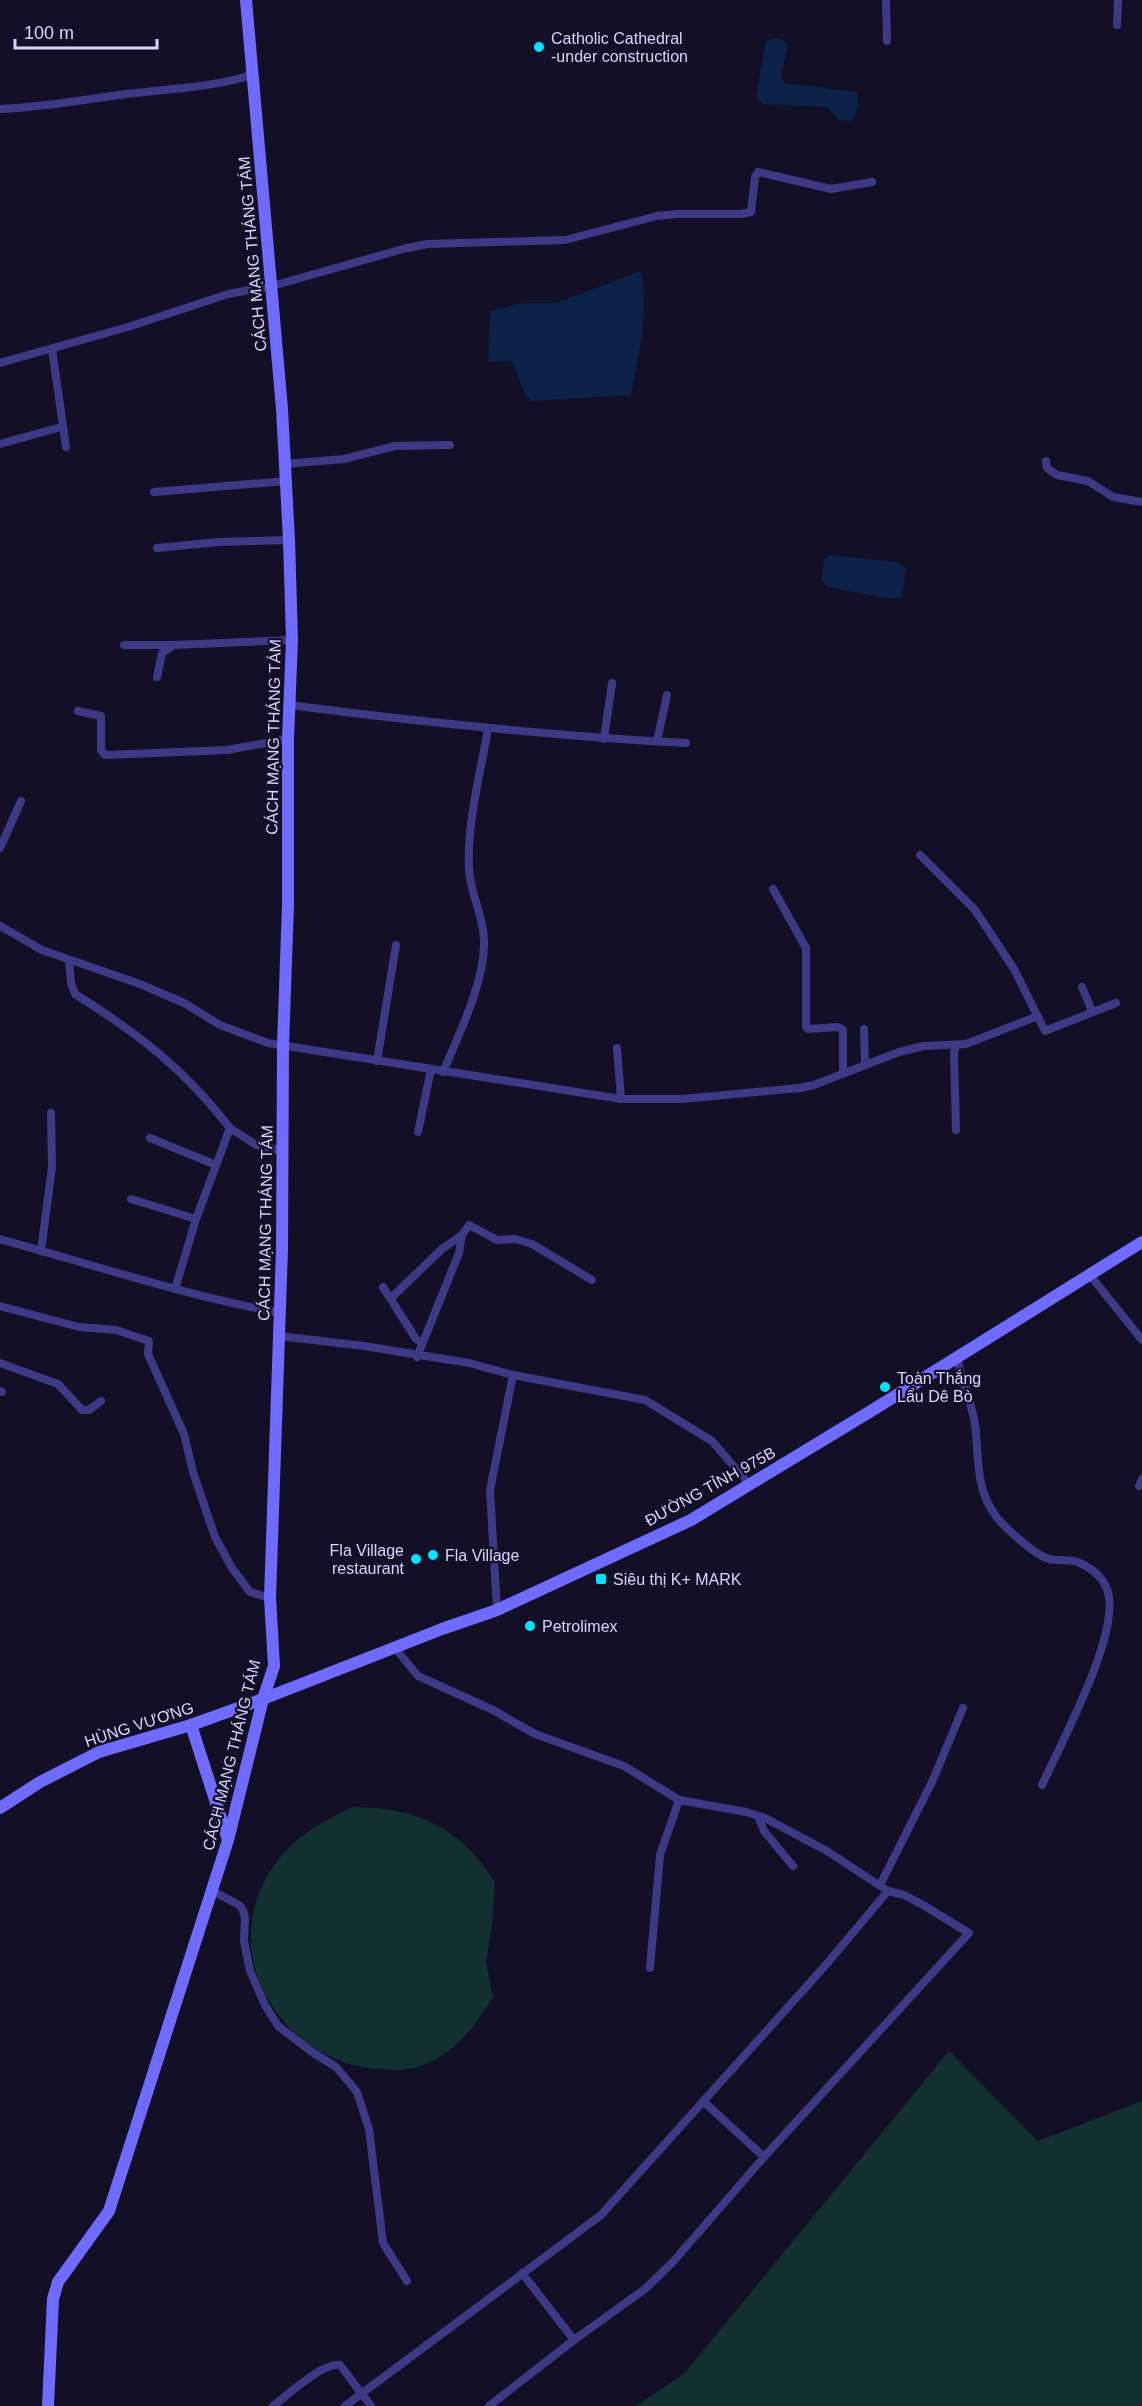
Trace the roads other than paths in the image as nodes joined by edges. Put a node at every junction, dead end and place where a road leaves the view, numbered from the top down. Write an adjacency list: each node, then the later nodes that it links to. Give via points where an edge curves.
1 (246, 0): 6 (street, CÁCH MẠNG THÁNG TÁM)
2 (886, 0): 5 (street)
3 (1118, 0): 4 (street)
4 (1117, 25)
5 (887, 41)
6 (254, 74): 7 (street, via 234,81 45,107); 9 (street, CÁCH MẠNG THÁNG TÁM)
7 (0, 109)
8 (872, 183): 9 (street, via 831,189 758,172 754,177 751,212 657,216 565,240 427,244 378,254)
9 (272, 286): 10 (street, via 228,294); 17 (street, CÁCH MẠNG THÁNG TÁM)
10 (52, 348): 11 (street); 12 (street)
11 (0, 363)
12 (61, 427): 13 (street); 15 (street)
13 (0, 444)
14 (450, 445): 17 (street, via 395,446 344,459)
15 (66, 447)
16 (1046, 461): 20 (street, via 1047,468 1057,475 1088,481 1113,497)
17 (285, 464): 18 (street, CÁCH MẠNG THÁNG TÁM)
18 (286, 482): 19 (street); 21 (street, CÁCH MẠNG THÁNG TÁM)
19 (154, 492)
20 (1142, 502)
21 (289, 540): 22 (street); 23 (street, CÁCH MẠNG THÁNG TÁM)
22 (157, 548)
23 (292, 640): 25 (street); 29 (street, CÁCH MẠNG THÁNG TÁM)
24 (124, 645): 25 (street)
25 (174, 645): 26 (street, via 162,653)
26 (157, 678)
27 (612, 683): 33 (street)
28 (667, 695): 34 (street)
29 (289, 705): 31 (street); 32 (street, CÁCH MẠNG THÁNG TÁM)
30 (78, 711): 32 (street, via 101,716 105,755 227,750)
31 (488, 729): 33 (street); 54 (street, via 469,851 471,883 484,942 474,998)
32 (288, 739): 49 (street, CÁCH MẠNG THÁNG TÁM)
33 (604, 739): 34 (street)
34 (657, 741): 35 (street)
35 (686, 743)
36 (21, 801): 37 (street)
37 (0, 848)
38 (920, 855): 46 (street, via 975,910 1014,969)
39 (773, 889): 55 (street, via 807,948 806,1027 843,1030)
40 (0, 926): 42 (street)
41 (396, 945): 51 (street)
42 (69, 960): 49 (street, via 170,996 238,1033); 58 (street, via 75,994 150,1044 204,1094)
43 (1082, 987): 45 (street)
44 (1116, 1003): 45 (street)
45 (1092, 1011): 46 (street, via 1045,1031)
46 (1038, 1016): 48 (street, via 988,1038)
47 (864, 1029): 52 (street)
48 (956, 1045): 52 (street, via 913,1047); 59 (street)
49 (284, 1046): 51 (street); 62 (street, CÁCH MẠNG THÁNG TÁM)
50 (617, 1048): 56 (street)
51 (377, 1061): 53 (street)
52 (865, 1065): 55 (street)
53 (431, 1069): 54 (street); 60 (street)
54 (443, 1072): 56 (street)
55 (843, 1074): 56 (street, via 799,1088 682,1099)
56 (621, 1099)
57 (51, 1113): 69 (street, via 52,1167)
58 (230, 1128): 62 (street, via 256,1145); 63 (street)
59 (956, 1130)
60 (418, 1132)
61 (150, 1138): 63 (street)
62 (283, 1151): 76 (street, CÁCH MẠNG THÁNG TÁM)
63 (216, 1165): 65 (street)
64 (131, 1199): 65 (street)
65 (196, 1219): 73 (street)
66 (462, 1235): 71 (street, via 469,1226 497,1240 515,1239 532,1244); 74 (street); 79 (street, via 459,1253)
67 (0, 1239): 69 (street)
68 (1142, 1242): 70 (street, ĐƯỜNG TỈNH 975B)
69 (41, 1251): 73 (street)
70 (1089, 1274): 78 (street); 81 (street, ĐƯỜNG TỈNH 975B)
71 (592, 1280)
72 (383, 1287): 74 (street)
73 (175, 1289): 76 (street)
74 (391, 1298): 79 (street)
75 (0, 1306): 86 (street, via 78,1327 116,1330 149,1341 148,1354 184,1434 215,1537 250,1592)
76 (280, 1313): 77 (street, CÁCH MẠNG THÁNG TÁM)
77 (279, 1336): 80 (street); 86 (street, CÁCH MẠNG THÁNG TÁM)
78 (1142, 1340)
79 (422, 1343): 80 (street)
80 (417, 1357): 83 (street)
81 (957, 1358): 85 (street, ĐƯỜNG TỈNH 975B); 92 (street, via 975,1423 980,1482 994,1515 1039,1555 1079,1563 1095,1573 1108,1593 1107,1627 1098,1664)
82 (0, 1363): 84 (street, via 58,1384 82,1410)
83 (513, 1375): 85 (street, via 645,1400 711,1442); 87 (street, via 490,1490)
84 (101, 1401)
85 (750, 1485): 87 (street, ĐƯỜNG TỈNH 975B, via 691,1520)
86 (270, 1598): 89 (street, CÁCH MẠNG THÁNG TÁM, via 274,1666)
87 (497, 1610): 88 (street, ĐƯỜNG TỈNH 975B)
88 (395, 1648): 89 (street, ĐƯỜNG TỈNH 975B); 93 (street, via 418,1676 494,1710 536,1734 624,1766)
89 (263, 1699): 91 (street, HÙNG VƯƠNG); 96 (street, CÁCH MẠNG THÁNG TÁM)
90 (963, 1708): 98 (street, via 932,1782)
91 (191, 1725): 94 (street, HÙNG VƯƠNG, via 99,1752); 96 (street)
92 (1042, 1785)
93 (679, 1800): 95 (street); 101 (street, via 660,1855)
94 (0, 1808)
95 (759, 1816): 97 (street, via 765,1831); 98 (street)
96 (228, 1840): 99 (street, CÁCH MẠNG THÁNG TÁM)
97 (793, 1866)
98 (880, 1885): 100 (street)
99 (213, 1891): 105 (street, via 243,1910 250,1971 278,2026 336,2067 357,2092 369,2129 383,2243); 108 (street, CÁCH MẠNG THÁNG TÁM, via 109,2211 58,2282 53,2300)
100 (888, 1891): 102 (street); 103 (street, via 922,1905 969,1933)
101 (650, 1968)
102 (703, 2101): 103 (street); 104 (street, via 601,2215)
103 (764, 2157): 106 (street, via 672,2263)
104 (522, 2273): 106 (street); 107 (street)
105 (406, 2281)
106 (574, 2340): 112 (street)
107 (362, 2394): 109 (street, via 340,2365 334,2364); 110 (street); 111 (street)
108 (48, 2406)
109 (273, 2406)
110 (345, 2406)
111 (370, 2406)
112 (489, 2406)

